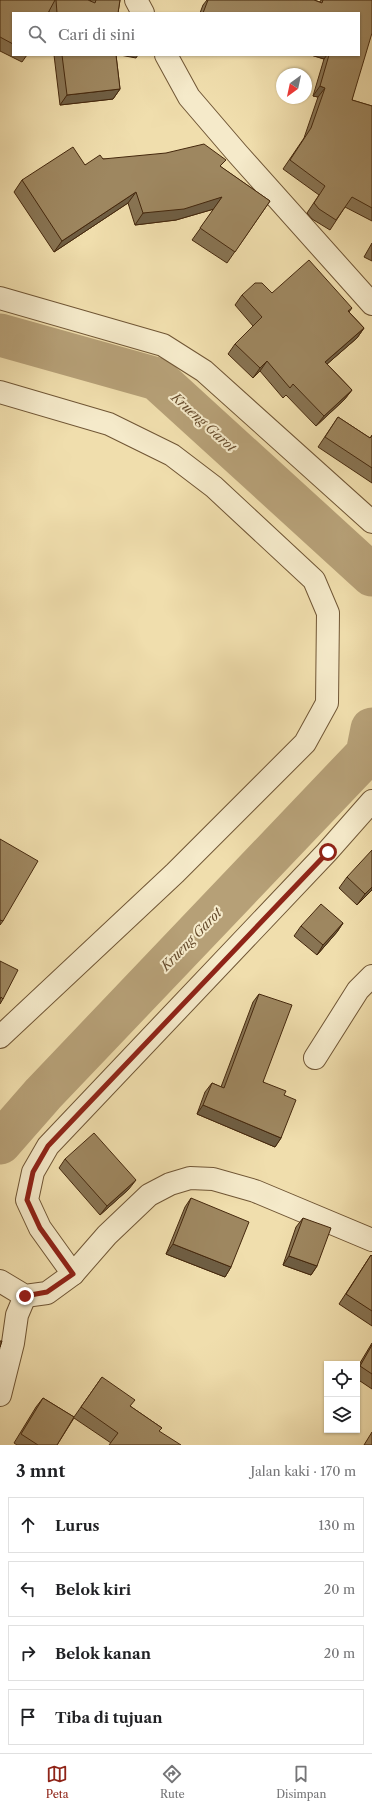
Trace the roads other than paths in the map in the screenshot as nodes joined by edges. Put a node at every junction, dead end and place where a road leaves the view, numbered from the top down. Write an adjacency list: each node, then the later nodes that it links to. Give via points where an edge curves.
1 (136, 0): 2 (street)
2 (142, 12)
3 (167, 56): 5 (street, via 189,96)
4 (0, 298): 7 (street, via 163,345 204,371)
5 (372, 304)
6 (0, 392): 10 (street, via 109,424 172,454 214,487 314,580 328,613 327,703 304,743 175,873)
7 (372, 522)
8 (372, 801): 13 (street, via 328,852 48,1146 33,1172 27,1200 40,1228)
9 (372, 976): 11 (street, via 358,990)
10 (0, 1037)
11 (315, 1058)
12 (372, 1240): 13 (street, via 254,1191 213,1179 190,1178 170,1184 149,1195 107,1235)
13 (73, 1274): 15 (street, via 47,1292)
14 (0, 1281): 15 (street)
15 (14, 1307): 16 (street, via 13,1343)
16 (0, 1395)

